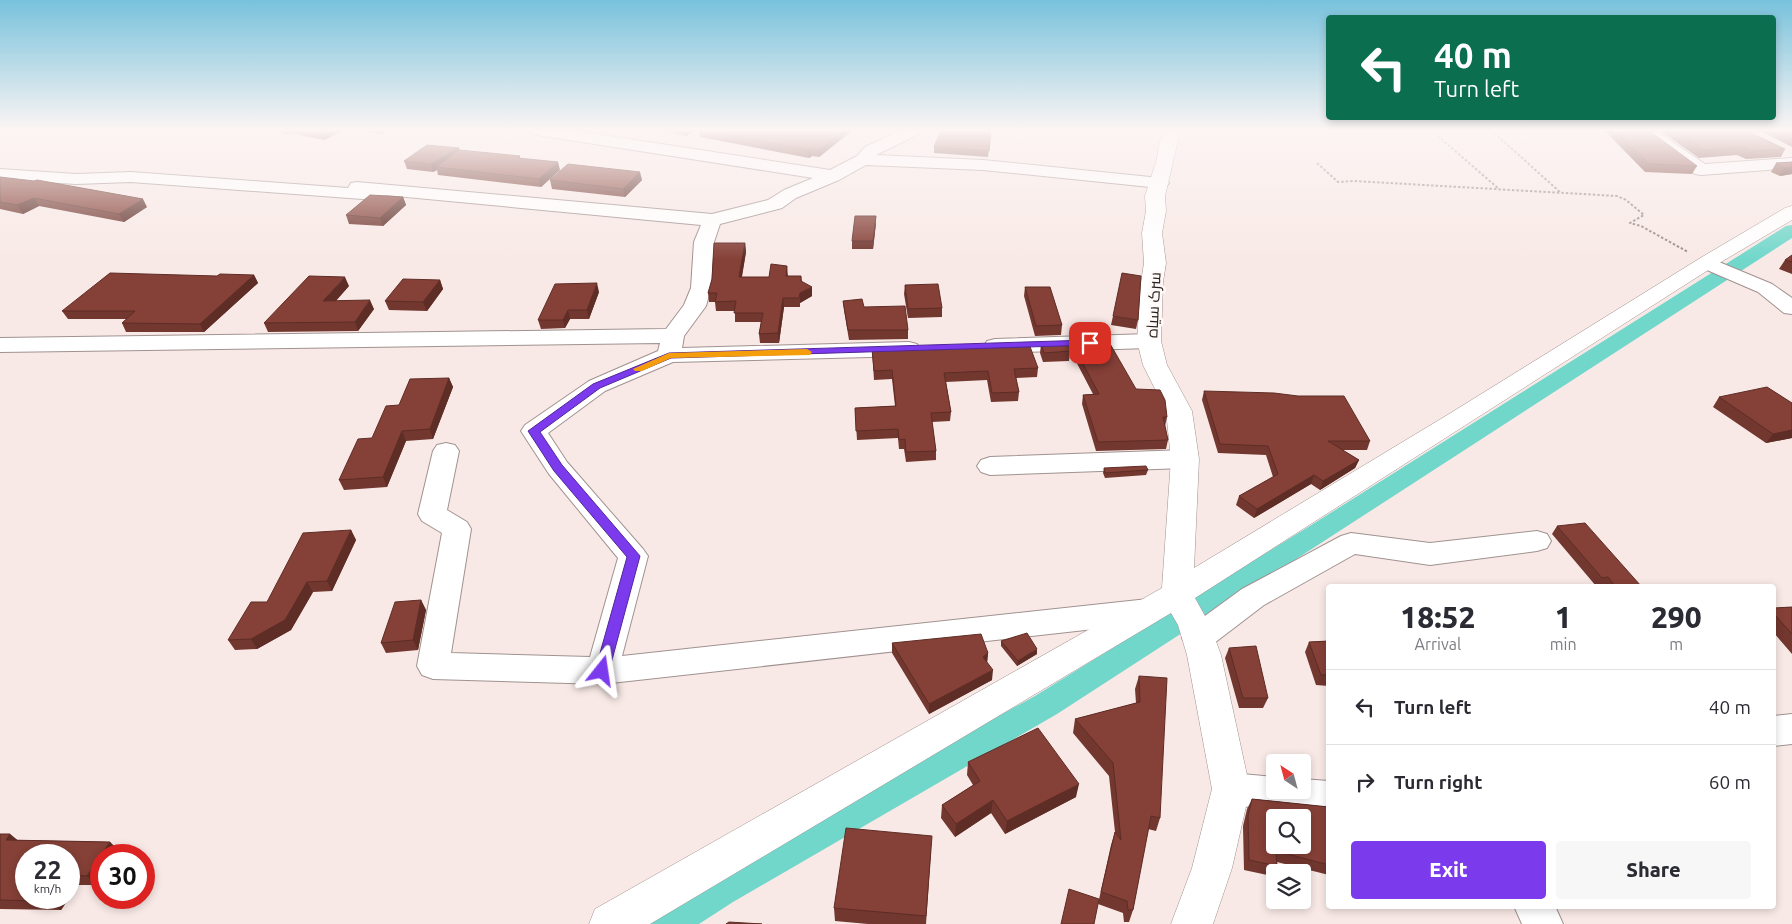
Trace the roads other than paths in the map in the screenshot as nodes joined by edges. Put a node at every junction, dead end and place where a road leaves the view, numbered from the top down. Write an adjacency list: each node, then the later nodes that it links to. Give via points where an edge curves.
1 (814, 173): 6 (street)
2 (838, 173): 6 (street)
3 (1063, 173): 7 (street)
4 (1162, 173): 7 (street, سرک سیاه)
5 (0, 174): 9 (street, via 76,179 132,177)
6 (833, 176): 11 (street, via 775,204)
7 (1160, 183): 14 (street, سرک سیاه, via 1155,196 1152,233 1155,263)
8 (358, 187): 11 (street)
9 (410, 198)
10 (1792, 212): 12 (street)
11 (712, 220): 16 (street, via 704,242 701,288 696,306)
12 (1716, 265): 13 (street, via 1765,288); 23 (street)
13 (1792, 308)
14 (1149, 341): 17 (street); 20 (street, سرک سیاه, via 1155,365 1179,411)
15 (0, 345): 16 (street)
16 (671, 346): 18 (street); 24 (street, via 597,386 534,431 558,468 633,556)
17 (970, 347)
18 (930, 348)
19 (446, 451): 24 (street, via 432,514 456,529 433,666)
20 (1185, 459): 21 (street); 23 (street, سرک سیاه)
21 (990, 466)
22 (1537, 542): 23 (street, via 1430,554 1351,543 1253,596)
23 (1180, 615): 24 (street); 27 (street, via 1204,654); 30 (street)
24 (602, 671)
25 (1792, 729): 26 (street)
26 (1776, 731)
27 (1231, 789): 28 (street); 31 (street, via 1212,868)
28 (1326, 798)
29 (1536, 909): 32 (street)
30 (610, 924)
31 (1192, 924)
32 (1543, 924)

